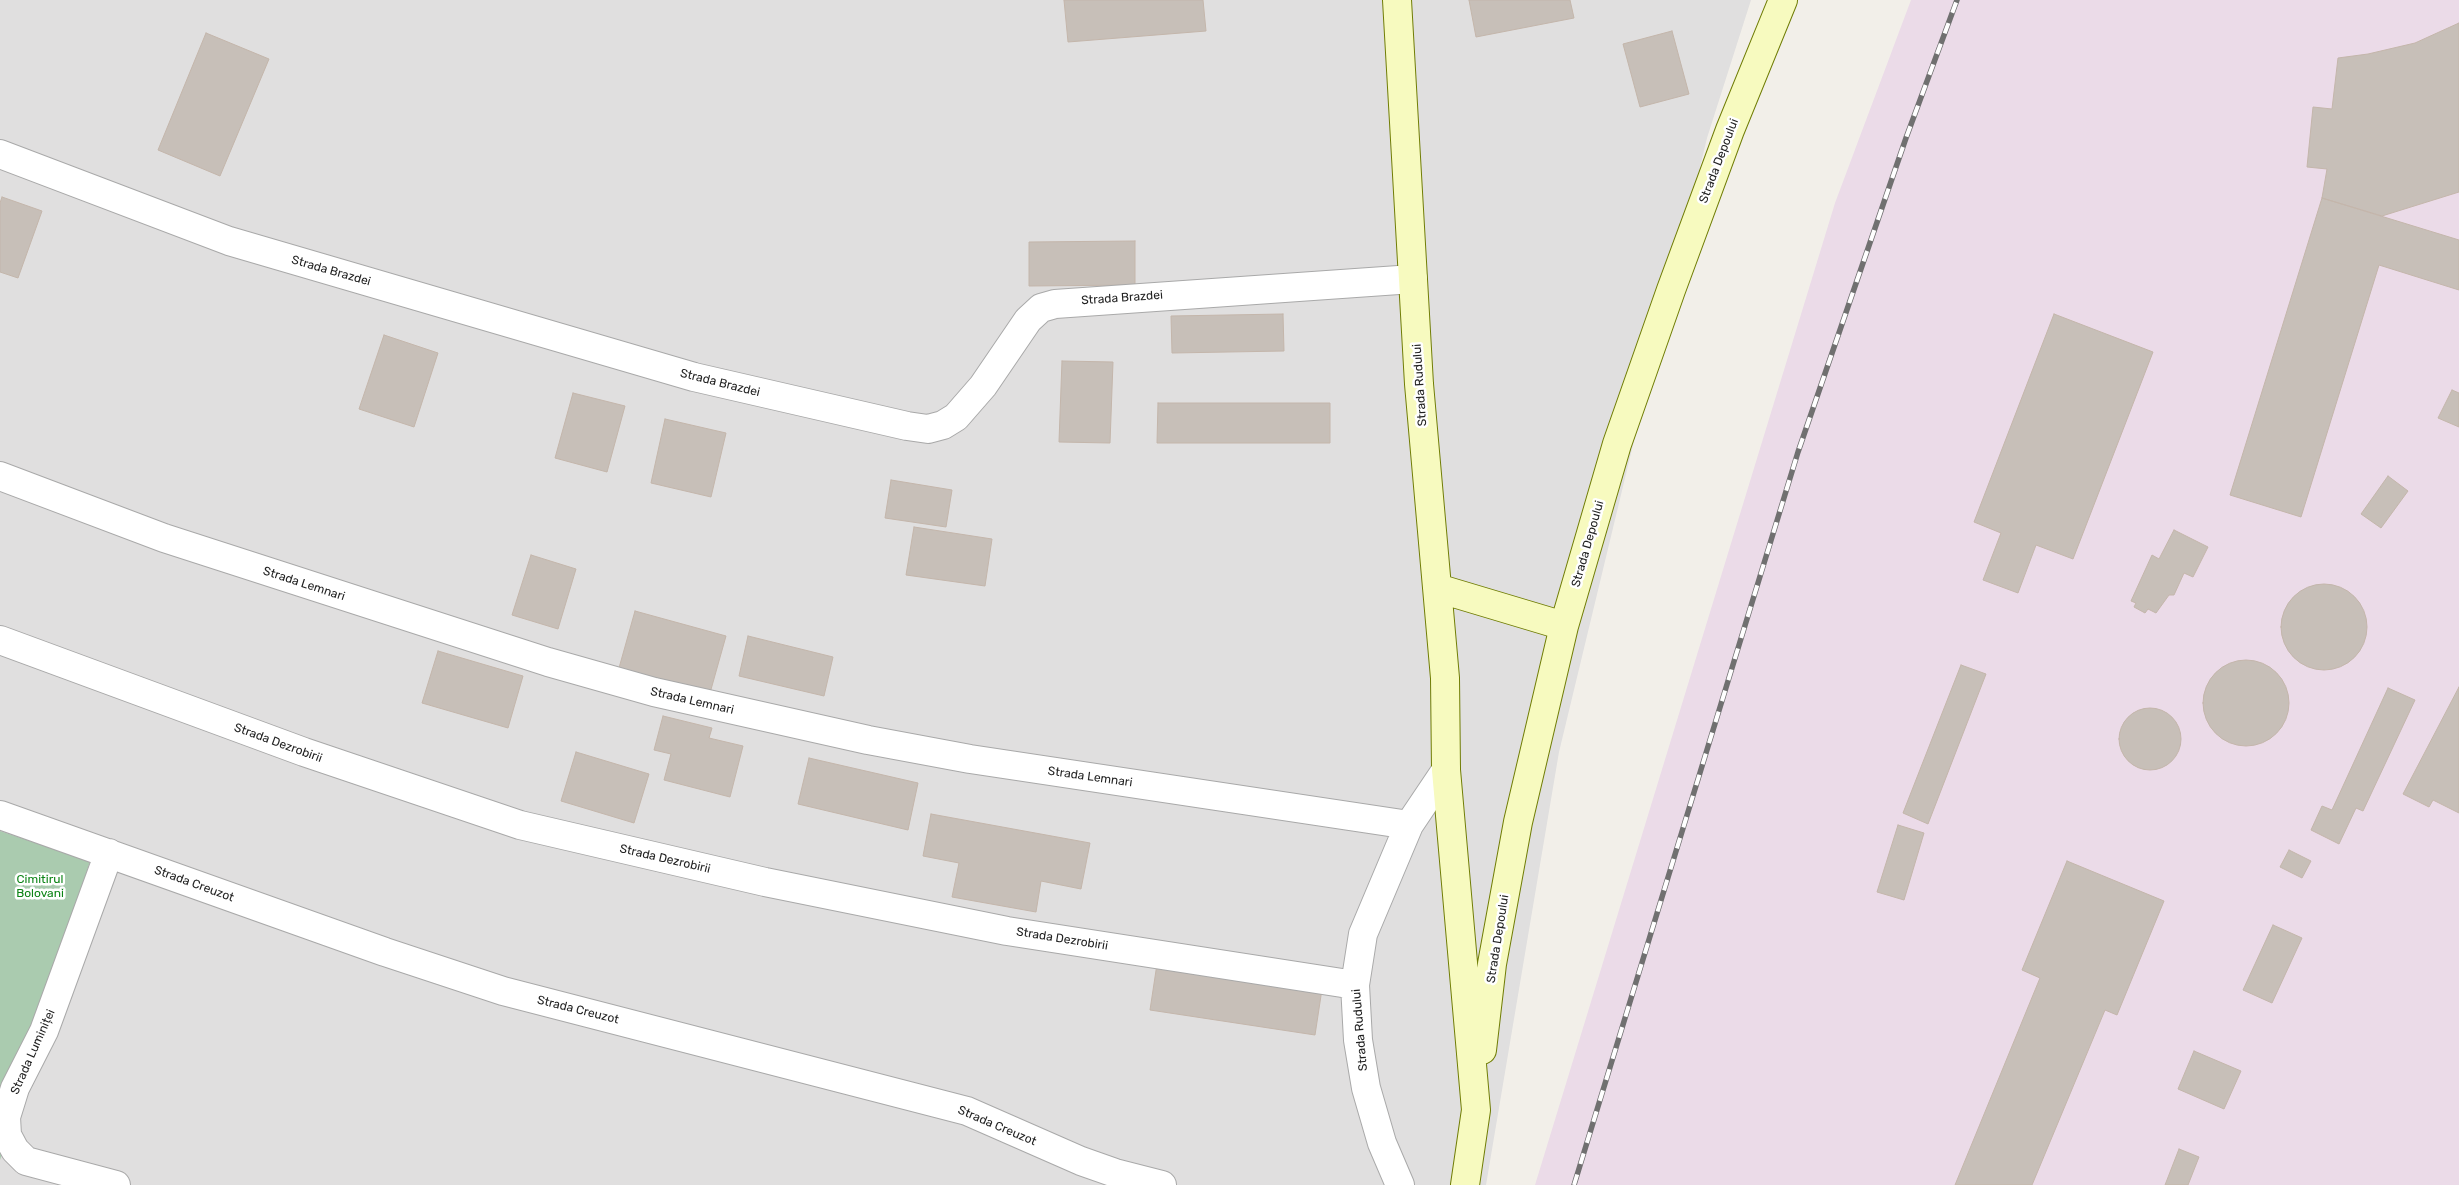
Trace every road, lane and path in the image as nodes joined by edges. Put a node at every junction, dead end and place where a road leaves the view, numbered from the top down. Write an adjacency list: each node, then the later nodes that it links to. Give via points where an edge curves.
1 (1396, 0): 4 (main road, Strada Rudului)
2 (1783, 0): 7 (main road, Strada Depoului, via 1730,130 1617,444)
3 (0, 154): 4 (street, Strada Brazdei, via 229,241 694,377 907,426 928,428 956,418 983,386 1028,320 1041,308 1055,304)
4 (1413, 280): 6 (main road, Strada Rudului)
5 (0, 476): 11 (street, Strada Lemnari, via 164,538 548,662 654,692 868,740 970,759)
6 (1437, 588): 7 (main road); 9 (main road, Strada Rudului, via 1445,678)
7 (1564, 626): 14 (main road, Strada Depoului, via 1513,850 1492,964)
8 (0, 640): 13 (street, Strada Dezrobirii, via 304,752 520,825 765,882 1007,931)
9 (1446, 770): 11 (street, Strada Rudului); 14 (main road, Strada Rudului)
10 (0, 815): 12 (street, Strada Creuzot)
11 (1409, 825): 13 (street, Strada Rudului, via 1364,934)
12 (109, 853): 15 (street, Strada Luminiței, via 44,1031 15,1088 6,1117 7,1135 14,1150 26,1161); 16 (street, Strada Creuzot, via 503,992 967,1111 1081,1161)
13 (1355, 985): 17 (street, Strada Rudului, via 1358,1040 1366,1088 1382,1143)
14 (1476, 1110): 18 (main road, Strada Rudului)
15 (116, 1185)
16 (1162, 1185)
17 (1400, 1185)
18 (1465, 1185)

